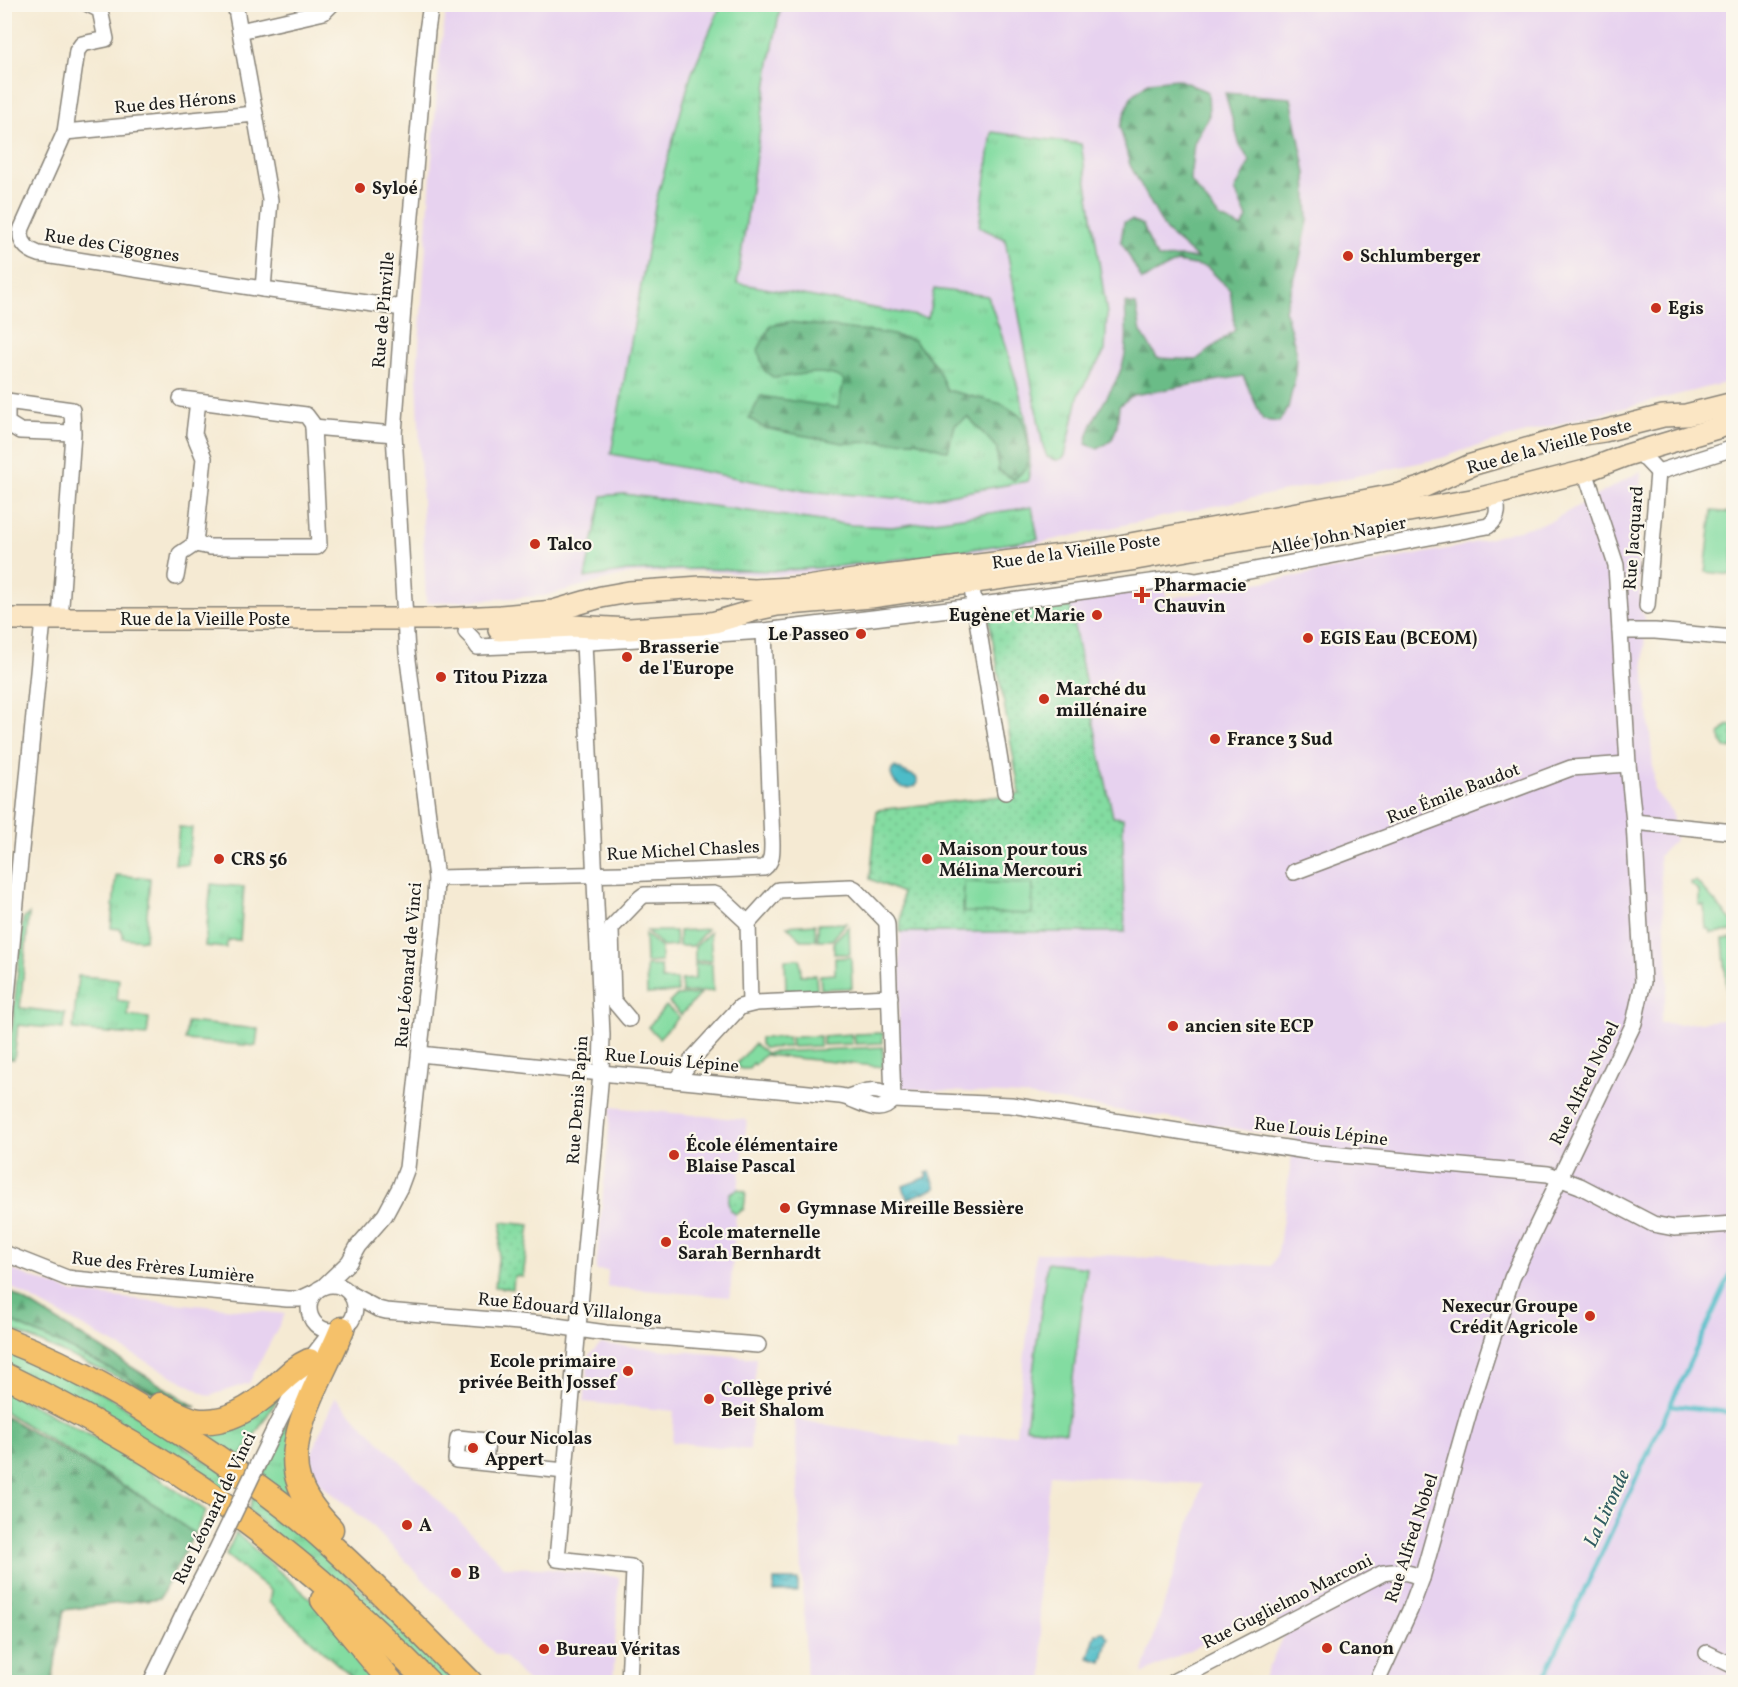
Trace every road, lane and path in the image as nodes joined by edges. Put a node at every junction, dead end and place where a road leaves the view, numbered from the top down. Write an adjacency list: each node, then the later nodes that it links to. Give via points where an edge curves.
1 (88, 4): 7 (street, Rue des Cigognes, via 100,10 106,39 82,44 77,51)
2 (235, 4): 5 (street)
3 (332, 4): 5 (street, via 324,12)
4 (431, 4): 9 (street, Rue de Pinville)
5 (240, 31): 6 (street)
6 (255, 114): 7 (street, Rue des Hérons); 8 (street, Rue des Hérons, via 270,200)
7 (65, 132): 8 (street, Rue des Cigognes, via 21,234 22,242 32,252)
8 (263, 289): 9 (street, Rue des Cigognes)
9 (403, 309): 16 (street, Rue de Pinville)
10 (181, 399): 11 (street)
11 (198, 401): 14 (street, via 306,416); 22 (street, via 194,434 204,458)
12 (1734, 403): 35 (main road, Rue de la Vieille Poste, via 1570,436 1471,465 1400,495 1087,552 808,587 629,592 553,611)
13 (1734, 423): 18 (main road, Rue de la Vieille Poste)
14 (313, 428): 16 (street); 22 (street, via 317,547)
15 (73, 433): 34 (street)
16 (394, 434): 35 (street, Rue de Pinville)
17 (1734, 448): 20 (street, Rue Jacquard)
18 (1639, 452): 19 (main road, Rue de la Vieille Poste); 20 (street, Rue Jacquard)
19 (1585, 471): 21 (main road, Rue de la Vieille Poste); 37 (street, Rue Alfred Nobel, via 1616,565)
20 (1658, 472): 31 (street, Rue Jacquard)
21 (1495, 495): 23 (main road, Rue de la Vieille Poste); 26 (street, Allée John Napier, via 1496,519 1488,526)
22 (195, 544): 25 (street, via 180,554)
23 (1175, 553): 24 (main road, Rue de la Vieille Poste); 26 (street)
24 (1072, 568): 27 (main road, Rue de la Vieille Poste); 28 (street, Rue de la Vieille Poste)
25 (176, 577)
26 (1196, 581): 28 (street, Rue de la Vieille Poste, via 1180,578)
27 (971, 583): 29 (main road, Rue de la Vieille Poste); 30 (street, Rue de la Vieille Poste)
28 (1076, 593): 30 (street, Rue de la Vieille Poste)
29 (777, 605): 32 (main road, Rue de la Vieille Poste); 36 (street)
30 (974, 606): 36 (street, Rue de la Vieille Poste); 41 (street)
31 (1647, 606)
32 (748, 613): 36 (street); 38 (main road, Rue de la Vieille Poste, via 703,624 630,628)
33 (4, 619): 34 (main road, Rue de la Vieille Poste)
34 (52, 620): 35 (main road, Rue de la Vieille Poste); 47 (street)
35 (405, 620): 38 (main road, Rue de la Vieille Poste, via 439,633); 46 (street, Rue Léonard de Vinci)
36 (764, 631): 38 (street, Rue de la Vieille Poste); 45 (street, Rue Michel Chasles, via 772,844 769,864 748,869)
37 (1620, 631): 39 (street, via 1655,630); 40 (street, Rue Alfred Nobel)
38 (577, 637): 45 (street, Rue Denis Papin)
39 (1734, 638)
40 (1628, 764): 42 (street, Rue Alfred Nobel); 44 (street, Rue Émile Baudot, via 1571,768)
41 (1005, 792)
42 (1634, 822): 43 (street); 57 (street, Rue Alfred Nobel, via 1643,982 1634,1023)
43 (1734, 832)
44 (1294, 872)
45 (594, 874): 46 (street, Rue Michel Chasles); 54 (street, Rue Denis Papin)
46 (436, 878): 53 (street, Rue Léonard de Vinci)
47 (10, 908): 52 (street)
48 (748, 923): 49 (street, via 778,890 851,887 887,925); 50 (street); 51 (street, via 714,894 640,898 611,930 613,1000)
49 (890, 998): 50 (street); 56 (street)
50 (750, 1003): 55 (street, via 733,1014)
51 (629, 1019)
52 (4, 1028)
53 (420, 1054): 54 (street, Rue Louis Lépine); 60 (street, Rue Léonard de Vinci, via 404,1177 385,1215)
54 (601, 1073): 55 (street, Rue Louis Lépine); 67 (street, Rue Denis Papin)
55 (677, 1080): 56 (street, Rue Louis Lépine, via 849,1097 868,1090 888,1094)
56 (893, 1100): 57 (street, Rue Louis Lépine, via 1011,1105 1319,1153)
57 (1560, 1178): 58 (street, Rue Louis Lépine, via 1653,1224 1674,1228); 76 (street, Rue Alfred Nobel, via 1512,1278)
58 (1734, 1224)
59 (4, 1253): 63 (street, Rue des Frères Lumière, via 67,1278)
60 (349, 1262): 61 (street, Rue Léonard de Vinci); 62 (street, Rue Léonard de Vinci)
61 (320, 1289): 62 (street, via 340,1286); 63 (street, Rue des Frères Lumière, via 300,1299); 65 (street, via 311,1297)
62 (349, 1292): 64 (street, Rue Édouard Villalonga); 66 (street, via 356,1310 354,1318)
63 (286, 1299): 65 (street, Rue des Frères Lumière)
64 (378, 1309): 66 (street); 67 (street, Rue Édouard Villalonga)
65 (312, 1317): 66 (street, via 320,1328); 70 (street, Rue Léonard de Vinci, via 317,1335)
66 (341, 1328): 70 (street, Rue Léonard de Vinci); 77 (main road, via 299,1431 298,1479 313,1510 381,1579)
67 (577, 1328): 69 (street, Rue Édouard Villalonga); 74 (street, Rue Denis Papin)
68 (4, 1339): 71 (main road)
69 (758, 1345)
70 (312, 1357): 71 (main road, via 255,1405 211,1421 186,1417 115,1383); 80 (street, Rue Léonard de Vinci, bridge)
71 (71, 1368): 77 (main road, via 165,1422 276,1499)
72 (4, 1374): 75 (main road, via 148,1453)
73 (485, 1462): 74 (street, via 487,1441 458,1438 456,1460)
74 (565, 1471): 84 (street, Rue Denis Papin, via 557,1559 634,1570)
75 (279, 1546): 81 (main road, via 283,1561 308,1583); 82 (main road, via 361,1616)
76 (1422, 1578): 85 (street, Rue Guglielmo Marconi, via 1396,1570 1383,1573); 86 (street, Rue Alfred Nobel)
77 (383, 1594): 83 (main road)
78 (1707, 1653): 79 (street)
79 (1734, 1666)
80 (151, 1683)
81 (391, 1683)
82 (428, 1683)
83 (470, 1683)
84 (629, 1683)
85 (1173, 1683)
86 (1377, 1683)

